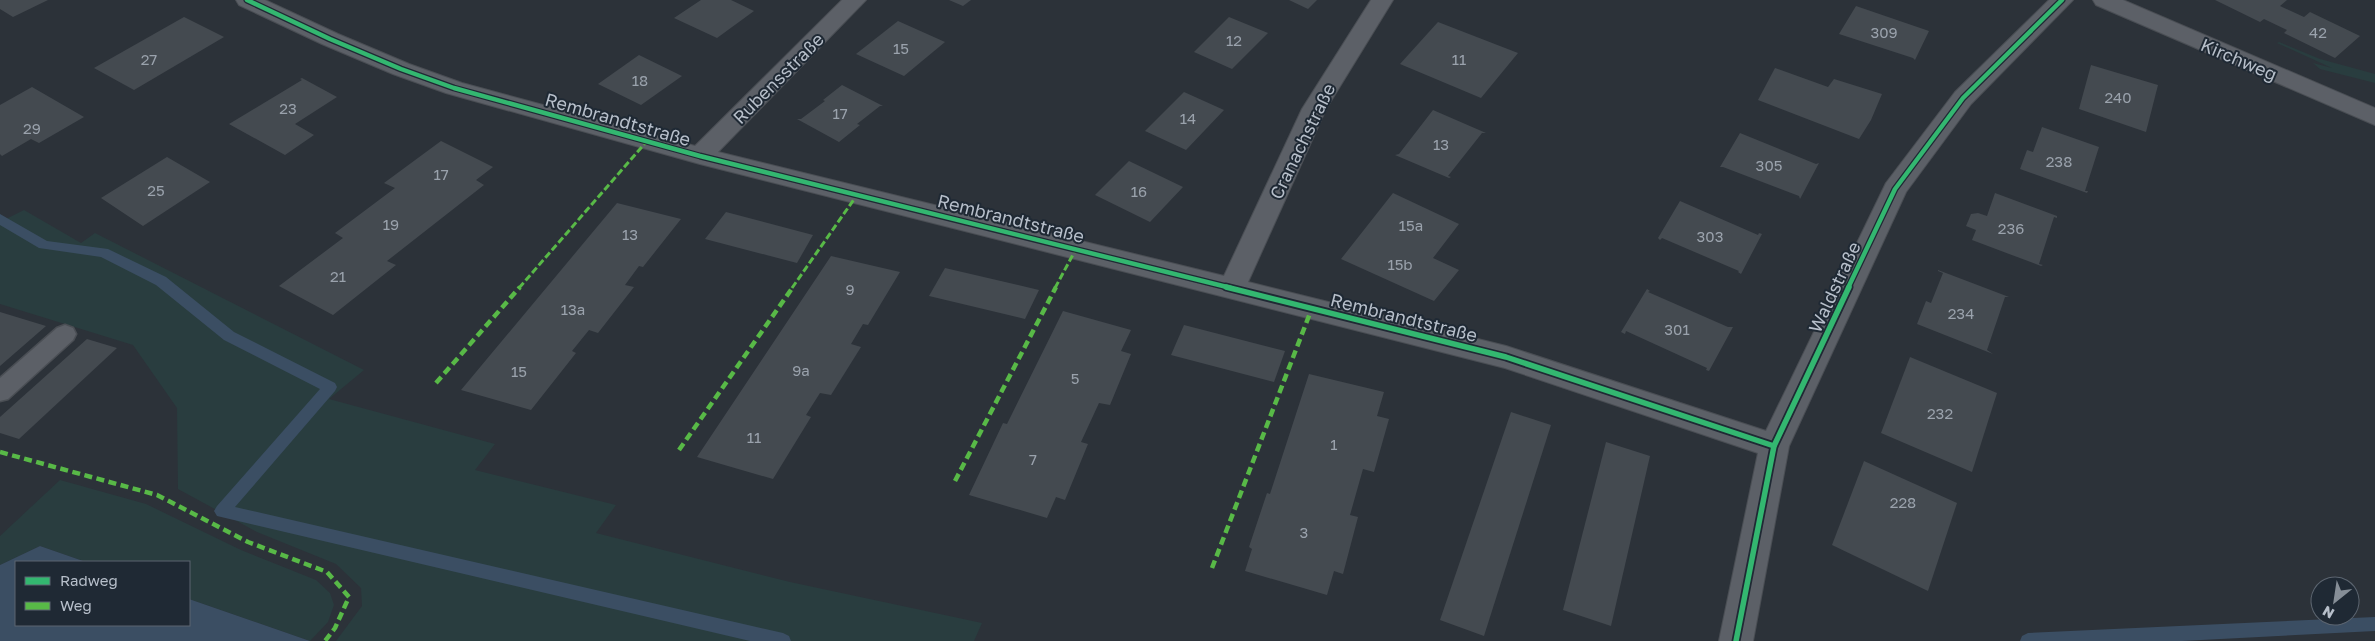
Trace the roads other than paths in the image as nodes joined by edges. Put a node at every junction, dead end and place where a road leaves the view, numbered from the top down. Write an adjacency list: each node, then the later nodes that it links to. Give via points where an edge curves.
1 (247, 0): 9 (street, Rembrandtstraße, via 330,40 454,88)
2 (855, 0): 9 (street, Rubensstraße)
3 (1382, 0): 10 (street, Cranachstraße, via 1314,109)
4 (2062, 0): 13 (street, Waldstraße, via 1963,98 1895,189)
5 (2104, 0): 6 (street, Kirchweg)
6 (2211, 48): 7 (street); 8 (street, Kirchweg)
7 (2375, 101)
8 (2375, 117)
9 (700, 156): 10 (street, Rembrandtstraße)
10 (1232, 287): 13 (street, Rembrandtstraße, via 1506,357)
11 (65, 334): 12 (lane)
12 (0, 392)
13 (1774, 446): 14 (street, Waldstraße)
14 (1736, 641)

